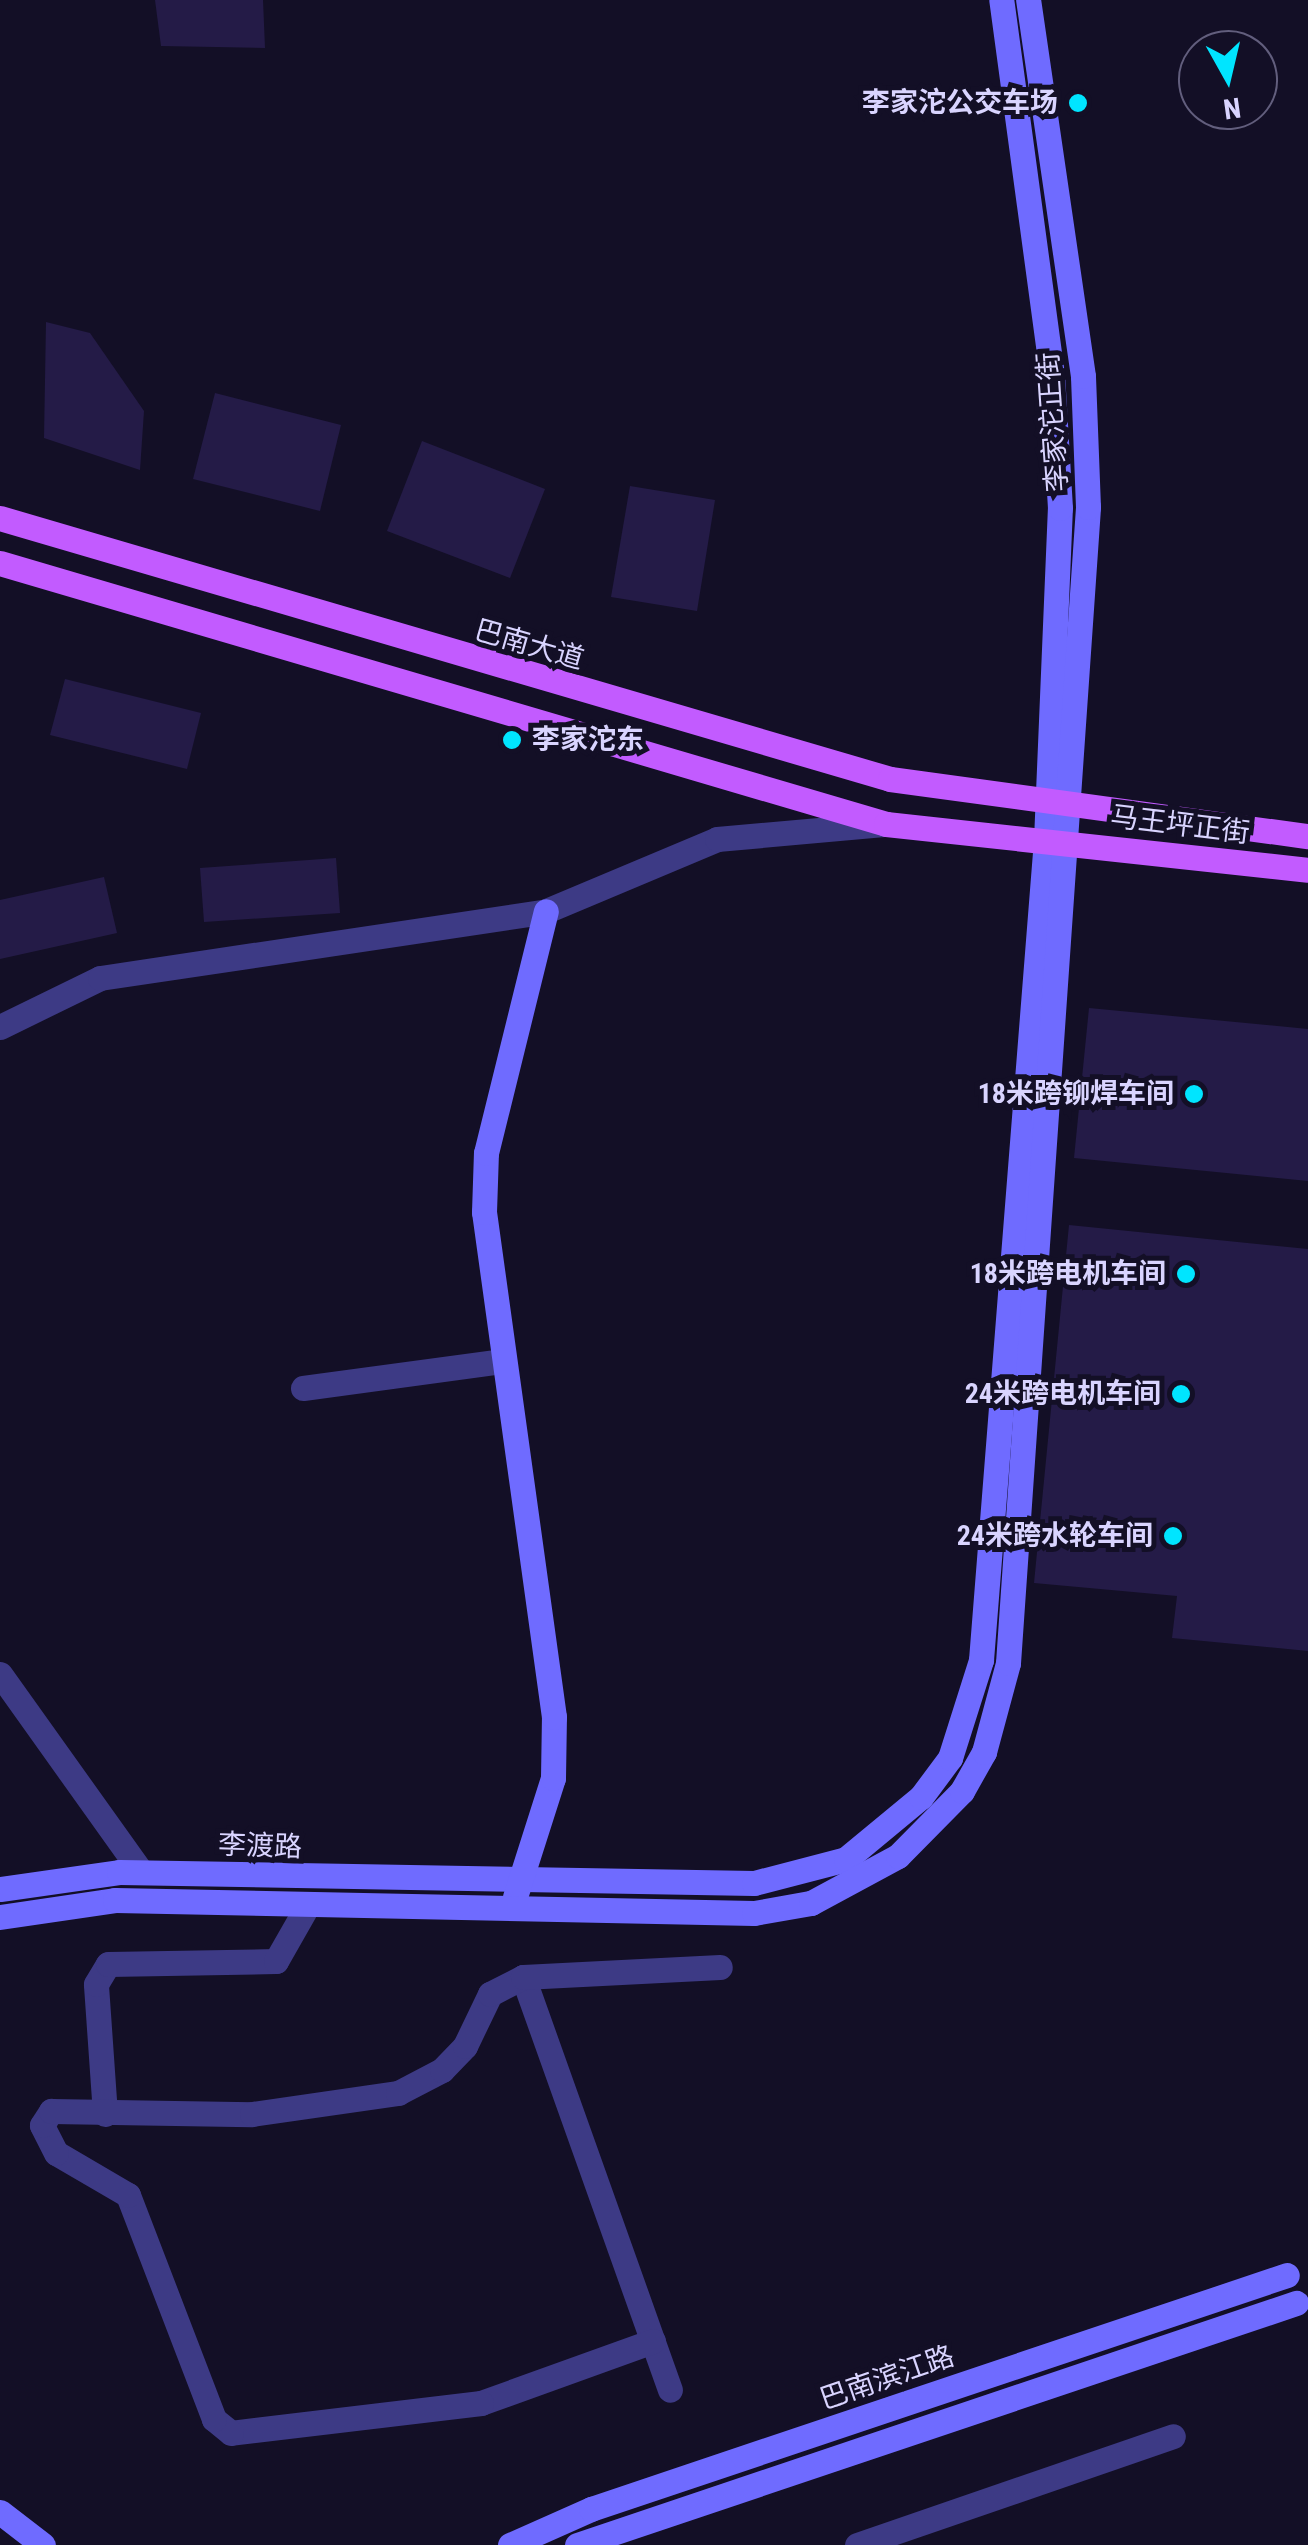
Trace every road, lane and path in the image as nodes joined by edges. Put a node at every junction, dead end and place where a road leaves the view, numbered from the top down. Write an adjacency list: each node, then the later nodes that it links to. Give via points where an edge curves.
1 (1000, 0): 5 (main road, 李家沱正街, via 1058,441)
2 (1028, 0): 6 (main road, 李家沱正街, via 1087,439)
3 (0, 518): 5 (main road, 巴南大道, via 890,779)
4 (0, 563): 7 (main road)
5 (1046, 807): 6 (main road, 马王坪正街); 9 (main road, 李家沱正街)
6 (1073, 810): 8 (main road, 马王坪正街); 10 (main road, 李家沱正街)
7 (886, 824): 9 (main road); 12 (street, via 717,838)
8 (1308, 836)
9 (1046, 840): 10 (main road, 马王坪正街); 18 (main road, 李渡路, via 981,1660 950,1758 886,1830 804,1876)
10 (1072, 843): 11 (main road, 马王坪正街); 21 (main road, 李家沱正街, via 1008,1663 984,1752 931,1828 812,1902 754,1913)
11 (1308, 870)
12 (546, 910): 13 (street, via 100,978); 14 (main road, via 486,1153)
13 (0, 1027)
14 (504, 1361): 15 (street); 18 (main road, via 554,1717 553,1778)
15 (303, 1388)
16 (0, 1674): 17 (street)
17 (142, 1872): 18 (main road, 李渡路); 19 (main road, 李渡路)
18 (520, 1884): 21 (main road)
19 (0, 1890)
20 (308, 1906): 21 (main road, 李渡路); 22 (main road, 李渡路, via 115,1900); 25 (street, via 276,1962 108,1964 96,1984)
21 (510, 1912)
22 (0, 1918)
23 (720, 1966): 24 (street)
24 (522, 1977): 25 (street, via 490,1994 465,2046 442,2070 398,2093 252,2114); 28 (street)
25 (105, 2114): 28 (street, via 52,2111 42,2125 56,2153 128,2195 214,2419 231,2433 481,2403)
26 (1286, 2275): 33 (main road, 巴南滨江路, via 591,2508)
27 (1296, 2303): 34 (main road, 巴南滨江路)
28 (653, 2340): 29 (street)
29 (670, 2390)
30 (1173, 2436): 35 (street)
31 (0, 2512): 32 (main road)
32 (43, 2545)
33 (510, 2545)
34 (577, 2545)
35 (856, 2545)

